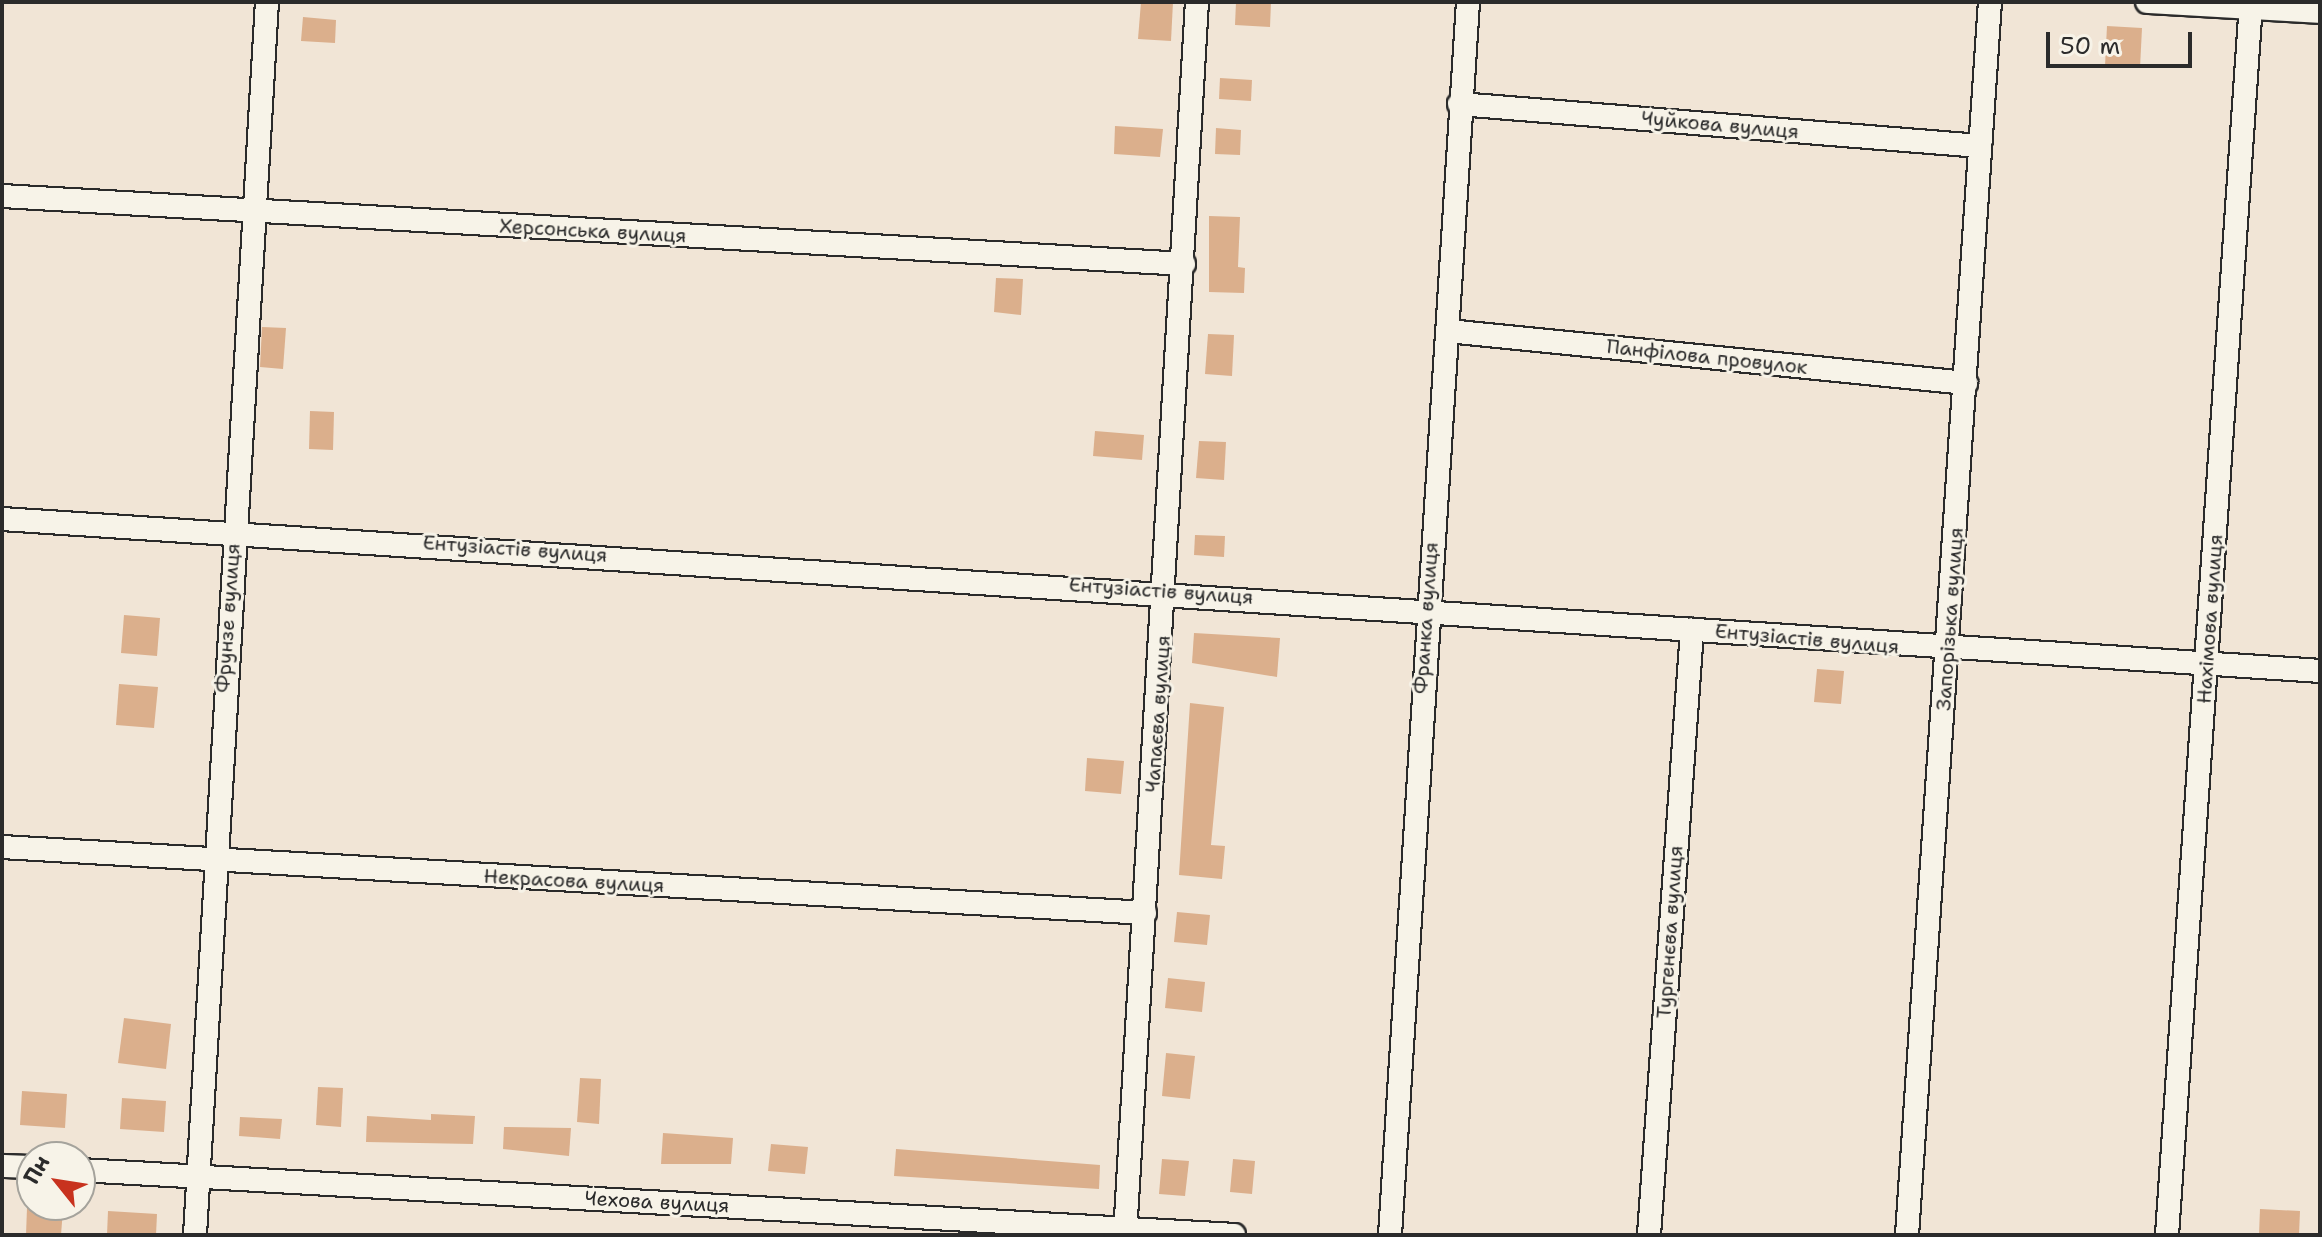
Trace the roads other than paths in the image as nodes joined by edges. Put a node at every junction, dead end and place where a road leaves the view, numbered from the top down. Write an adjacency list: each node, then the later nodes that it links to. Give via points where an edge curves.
1 (267, 2): 11 (street, Фрунзе вулиця)
2 (1197, 2): 12 (street, Чапаєва вулиця)
3 (1468, 2): 8 (street, Франка вулиця)
4 (1990, 2): 9 (street, Запорізька вулиця)
5 (2147, 2): 6 (street)
6 (2251, 6): 7 (street); 21 (street, Нахімова вулиця)
7 (2320, 12)
8 (1459, 104): 9 (street, Чуйкова вулиця); 13 (street, Франка вулиця)
9 (1980, 146): 14 (street, Запорізька вулиця)
10 (2, 196): 11 (street, Херсонська вулиця)
11 (254, 213): 12 (street, Херсонська вулиця); 16 (street, Фрунзе вулиця)
12 (1184, 264): 17 (street, Чапаєва вулиця)
13 (1448, 331): 14 (street, Панфілова провулок); 18 (street, Франка вулиця)
14 (1966, 383): 20 (street, Запорізька вулиця)
15 (2, 519): 16 (street, Ентузіастів вулиця)
16 (233, 531): 17 (street, Ентузіастів вулиця); 24 (street, Фрунзе вулиця)
17 (1166, 591): 18 (street, Ентузіастів вулиця); 25 (street, Чапаєва вулиця)
18 (1426, 611): 19 (street, Ентузіастів вулиця); 31 (street, Франка вулиця)
19 (1692, 630): 20 (street, Ентузіастів вулиця); 32 (street, Тургенєва вулиця)
20 (1948, 651): 21 (street, Ентузіастів вулиця); 33 (street, Запорізька вулиця)
21 (2207, 664): 22 (street, Ентузіастів вулиця); 34 (street, Нахімова вулиця)
22 (2320, 671)
23 (2, 847): 24 (street, Некрасова вулиця)
24 (213, 861): 25 (street, Некрасова вулиця); 27 (street, Фрунзе вулиця)
25 (1145, 913): 28 (street, Чапаєва вулиця)
26 (96, 1171): 27 (street, Чехова вулиця)
27 (198, 1177): 28 (street, Чехова вулиця); 29 (street, Фрунзе вулиця)
28 (1126, 1231): 30 (street, Чехова вулиця)
29 (195, 1235)
30 (1234, 1235)
31 (1390, 1235)
32 (1649, 1235)
33 (1907, 1235)
34 (2167, 1235)

